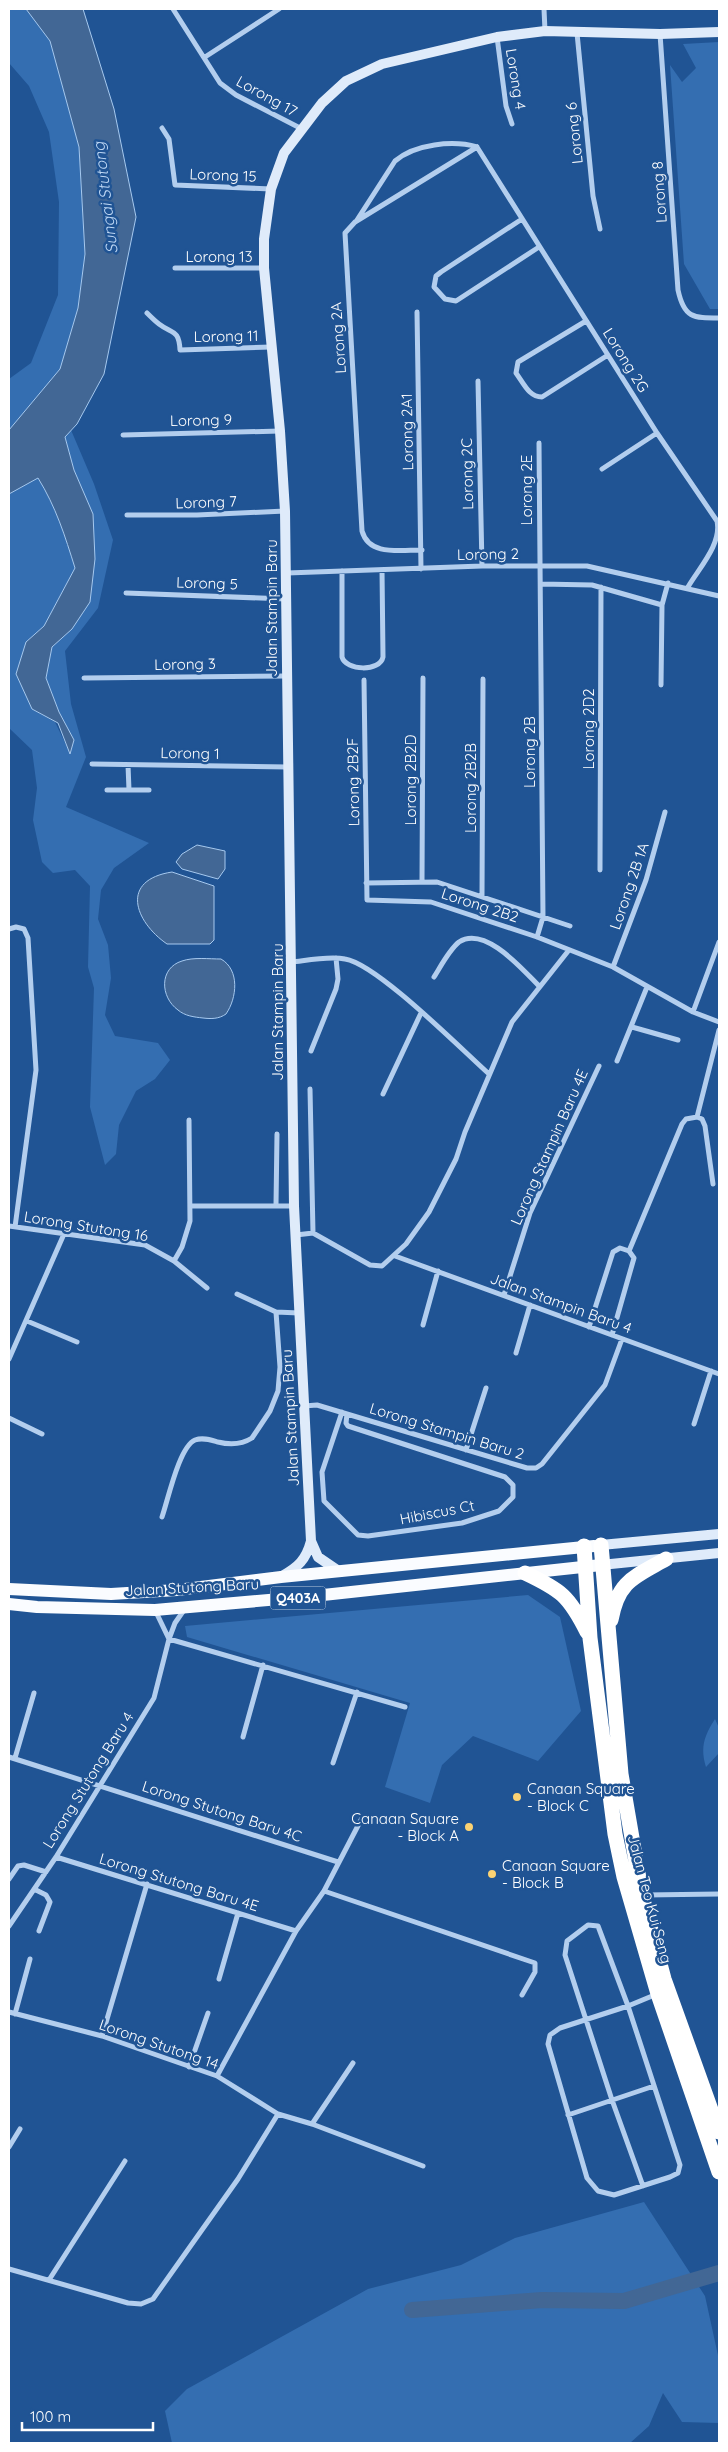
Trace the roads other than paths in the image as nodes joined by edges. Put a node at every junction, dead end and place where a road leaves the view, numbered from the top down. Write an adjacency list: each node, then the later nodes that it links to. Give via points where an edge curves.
1 (173, 9): 9 (street, Lorong 17)
2 (279, 9): 9 (street)
3 (544, 9): 4 (street)
4 (545, 31): 6 (street, Jalan Stampin Baru); 8 (street, Jalan Stampin Baru)
5 (719, 32): 7 (street, Jalan Stampin Baru)
6 (577, 33): 7 (street, Jalan Stampin Baru); 17 (street, Lorong 6, via 591,176)
7 (660, 34): 23 (street, Lorong 8, via 681,306 698,318)
8 (497, 38): 10 (street, Lorong 4, via 506,106); 12 (street, Jalan Stampin Baru, via 382,64 346,81)
9 (205, 56): 12 (street, Lorong 17, via 220,83)
10 (512, 124)
11 (162, 128): 14 (street, Lorong 15, via 169,139 175,186)
12 (300, 128): 14 (street, Jalan Stampin Baru, via 284,153)
13 (478, 147): 15 (street, Lorong 2G); 16 (street); 16 (street, via 453,144 414,150 401,156)
14 (271, 189): 20 (street, Jalan Stampin Baru, via 264,239)
15 (522, 219): 18 (street, Lorong 2G); 18 (street, via 441,272 436,276 434,287 445,299 456,302)
16 (355, 222): 35 (street, Lorong 2A, via 344,237 364,540 377,549)
17 (600, 229)
18 (539, 247): 24 (street, Lorong 2G)
19 (174, 268): 20 (street, Lorong 13)
20 (264, 268): 25 (street, Jalan Stampin Baru)
21 (417, 312): 35 (street, Lorong 2A1)
22 (147, 313): 25 (street, Lorong 11, via 160,326 174,332 180,339 180,350)
23 (719, 318)
24 (586, 321): 26 (street, Lorong 2G); 26 (street, via 518,362 516,373 530,393 542,397)
25 (271, 348): 28 (street, Jalan Stampin Baru)
26 (608, 355): 29 (street, Lorong 2G)
27 (478, 381): 36 (street, Lorong 2C)
28 (280, 431): 30 (street, Lorong 9); 33 (street, Jalan Stampin Baru)
29 (657, 433): 32 (street); 45 (street, Lorong 2G, via 717,521 716,541)
30 (123, 435)
31 (539, 443): 37 (street, Lorong 2E)
32 (602, 469)
33 (285, 511): 34 (street, Lorong 7); 41 (street, Jalan Stampin Baru)
34 (127, 516)
35 (422, 550): 38 (street, Lorong 2A1)
36 (482, 566): 37 (street, Lorong 2); 38 (street, Lorong 2)
37 (540, 566): 42 (street, Lorong 2, via 587,566); 43 (street, Lorong 2B)
38 (421, 568): 39 (street, Lorong 2)
39 (382, 570): 40 (street, Lorong 2); 40 (street, via 382,657 377,666 348,666 344,663)
40 (342, 571): 41 (street, Lorong 2)
41 (287, 573): 48 (street, Jalan Stampin Baru)
42 (668, 583): 45 (street, Lorong 2); 49 (street)
43 (541, 584): 44 (street); 67 (street, Lorong 2B)
44 (601, 587): 49 (street); 63 (street, Lorong 2D2)
45 (688, 588): 47 (street, Lorong 2)
46 (126, 593): 48 (street, Lorong 5)
47 (719, 596)
48 (286, 599): 50 (street, Jalan Stampin Baru)
49 (662, 605): 55 (street)
50 (287, 676): 51 (street, Lorong 3); 58 (street, Jalan Stampin Baru)
51 (84, 678)
52 (423, 678): 64 (street, Lorong 2B2D)
53 (483, 679): 66 (street, Lorong 2B2B)
54 (364, 680): 65 (street, Lorong 2B2F)
55 (661, 684)
56 (92, 764): 57 (street, Lorong 1)
57 (128, 765): 58 (street, Lorong 1); 60 (street)
58 (288, 767): 74 (street, Jalan Stampin Baru)
59 (107, 790): 60 (street)
60 (128, 790): 61 (street)
61 (148, 790)
62 (665, 812): 75 (street, Lorong 2B 1A, via 646,880)
63 (600, 870)
64 (422, 882): 65 (street); 66 (street, via 437,882)
65 (366, 883): 70 (street, Lorong 2B2, via 369,902 431,902)
66 (482, 897): 67 (street)
67 (543, 917): 68 (street); 70 (street, Lorong 2B)
68 (570, 926)
69 (9, 929): 98 (street, via 16,926 24,928 28,938 36,1070)
70 (537, 937): 72 (street, Lorong 2B2)
71 (719, 942): 79 (street)
72 (569, 950): 75 (street, Lorong 2B2); 77 (street)
73 (336, 958): 74 (street); 80 (street, via 352,961 371,972); 85 (street, via 336,989)
74 (292, 962): 97 (street, Jalan Stampin Baru)
75 (613, 967): 78 (street, Lorong 2B2)
76 (434, 977): 77 (street, via 456,945 469,939 497,946)
77 (538, 986): 88 (street, via 512,1022)
78 (647, 987): 79 (street, Lorong 2B2); 82 (street)
79 (694, 1012): 81 (street, Lorong 2B2)
80 (421, 1013): 88 (street); 90 (street)
81 (719, 1022)
82 (632, 1027): 84 (street); 86 (street)
83 (719, 1030): 91 (street)
84 (678, 1040)
85 (311, 1050)
86 (617, 1061)
87 (599, 1066): 108 (street, Lorong Stampin Baru 4E, via 530,1214)
88 (489, 1074): 103 (street, via 452,1168 429,1212)
89 (310, 1089): 99 (street)
90 (383, 1094)
91 (697, 1117): 94 (street, via 705,1126); 102 (street, via 686,1119 682,1124)
92 (189, 1120): 96 (street)
93 (277, 1134): 95 (street)
94 (714, 1184)
95 (276, 1205): 96 (street); 97 (street)
96 (190, 1206): 104 (street, via 187,1233)
97 (294, 1206): 101 (street, Jalan Stampin Baru)
98 (12, 1227): 100 (street, Lorong Stutong 16)
99 (312, 1233): 101 (street); 103 (street, via 370,1265 382,1266)
100 (64, 1234): 104 (street, Lorong Stutong 16, via 145,1245); 112 (street)
101 (296, 1235): 111 (street, Jalan Stampin Baru)
102 (629, 1251): 114 (street, via 620,1248 613,1252); 115 (street, via 634,1258)
103 (395, 1256): 105 (street, Jalan Stampin Baru 4)
104 (174, 1261): 106 (street, Lorong Stutong 16)
105 (438, 1271): 108 (street, Jalan Stampin Baru 4); 113 (street)
106 (207, 1288)
107 (237, 1294): 110 (street)
108 (504, 1295): 109 (street, Jalan Stampin Baru 4)
109 (530, 1305): 114 (street, Jalan Stampin Baru 4); 118 (street)
110 (276, 1312): 111 (street); 129 (street, via 280,1367 278,1391 270,1411 246,1442 226,1444 202,1438 194,1440 179,1465)
111 (299, 1313): 123 (street, Jalan Stampin Baru)
112 (27, 1321): 117 (street); 119 (street)
113 (423, 1326)
114 (589, 1326): 115 (street, Jalan Stampin Baru 4)
115 (612, 1335): 116 (street, Jalan Stampin Baru 4)
116 (622, 1339): 120 (street, Jalan Stampin Baru 4); 128 (street, Lorong Stampin Baru 2, via 605,1385 536,1468)
117 (77, 1342)
118 (516, 1353)
119 (9, 1359)
120 (711, 1371): 121 (street, Jalan Stampin Baru 4); 126 (street)
121 (719, 1374)
122 (486, 1388): 128 (street)
123 (304, 1406): 124 (street, Lorong Stampin Baru 2, via 317,1405); 131 (street, Jalan Stampin Baru)
124 (345, 1413): 124 (street, Hibiscus Ct, via 322,1472 324,1501 358,1535 462,1523 499,1511 513,1497 513,1485 505,1477 347,1425); 128 (street, Lorong Stampin Baru 2)
125 (9, 1418): 127 (street)
126 (694, 1424)
127 (42, 1434)
128 (466, 1450)
129 (162, 1517)
130 (719, 1534): 132 (street)
131 (311, 1541): 138 (street, via 318,1556); 140 (street, Jalan Stampin Baru, via 300,1566)
132 (601, 1545): 133 (main road, Jalan Stutong Baru); 136 (highway)
133 (584, 1546): 137 (highway); 138 (main road, Jalan Stutong Baru)
134 (719, 1553): 135 (street)
135 (666, 1558): 136 (street); 145 (highway, via 620,1590 614,1601)
136 (601, 1565): 137 (main road, Jalan Stutong Baru); 145 (highway, Jalan Teo Kui Seng)
137 (586, 1567): 139 (main road, Jalan Stutong Baru / Q403A); 146 (highway, Jalan Teo Kui Seng)
138 (340, 1572): 140 (main road, Jalan Stutong Baru)
139 (524, 1573): 143 (main road, Jalan Stutong Baru / Q403A); 146 (highway, via 556,1588 566,1597)
140 (281, 1577): 141 (main road, Jalan Stutong Baru, via 177,1590 111,1594)
141 (9, 1589)
142 (9, 1604): 144 (main road, Jalan Stutong Baru / Q403A)
143 (190, 1607): 144 (main road, Jalan Stutong Baru / Q403A); 147 (street, Lorong Stutong Baru 4, via 175,1623)
144 (155, 1610): 147 (street)
145 (608, 1637): 165 (highway, Jalan Teo Kui Seng, via 621,1774)
146 (590, 1638): 172 (highway, Jalan Teo Kui Seng, via 615,1834 631,1905)
147 (169, 1639): 148 (street); 155 (street, Lorong Stutong Baru 4, via 154,1698)
148 (264, 1665): 149 (street); 152 (street)
149 (357, 1692): 151 (street); 154 (street)
150 (34, 1693): 153 (street)
151 (405, 1706)
152 (243, 1737)
153 (12, 1758): 155 (street, Lorong Stutong Baru 4C)
154 (333, 1763)
155 (99, 1785): 157 (street, Lorong Stutong Baru 4); 158 (street, Lorong Stutong Baru 4C)
156 (362, 1818): 158 (street)
157 (56, 1857): 159 (street, Lorong Stutong Baru 4); 161 (street, Lorong Stutong Baru 4E)
158 (338, 1862): 163 (street)
159 (46, 1872): 160 (street, via 18,1866); 162 (street, Lorong Stutong Baru 4)
160 (9, 1879)
161 (147, 1884): 166 (street, Lorong Stutong Baru 4E); 179 (street)
162 (34, 1889): 167 (street, Lorong Stutong Baru 4); 168 (street, via 46,1894 50,1902)
163 (324, 1891): 169 (street); 173 (street, via 535,1963 535,1972)
164 (719, 1894): 165 (street)
165 (642, 1896): 189 (highway, Jalan Teo Kui Seng, via 664,1979)
166 (238, 1913): 169 (street, Lorong Stutong Baru 4E); 171 (street)
167 (9, 1926)
168 (39, 1931)
169 (296, 1931): 182 (street)
170 (30, 1959): 177 (street)
171 (219, 1979)
172 (658, 1994): 174 (street); 193 (highway, Jalan Teo Kui Seng)
173 (522, 1995)
174 (628, 2006): 178 (street); 178 (street, via 598,1926 588,1925 564,1946); 183 (street)
175 (9, 2012): 177 (street, Lorong Stutong 14)
176 (208, 2013): 181 (street)
177 (16, 2014): 179 (street, Lorong Stutong 14)
178 (586, 2021): 184 (street); 186 (street, via 560,2028 550,2035 548,2044)
179 (102, 2036): 181 (street, Lorong Stutong 14)
180 (353, 2063): 187 (street)
181 (189, 2067): 182 (street, Lorong Stutong 14)
182 (217, 2076): 185 (street, Lorong Stutong 14)
183 (654, 2086): 184 (street); 194 (street, via 680,2165 678,2173)
184 (612, 2100): 186 (street); 194 (street)
185 (278, 2114): 187 (street, Lorong Stutong 14); 196 (street, via 238,2179 153,2299 147,2303 128,2303)
186 (568, 2115): 194 (street, via 587,2178 598,2192 614,2195)
187 (312, 2124): 192 (street, Lorong Stutong 14)
188 (20, 2129): 190 (street)
189 (719, 2132)
190 (9, 2147)
191 (126, 2160): 196 (street)
192 (424, 2166)
193 (719, 2172)
194 (643, 2186)
195 (10, 2271): 196 (street)
196 (49, 2280)

